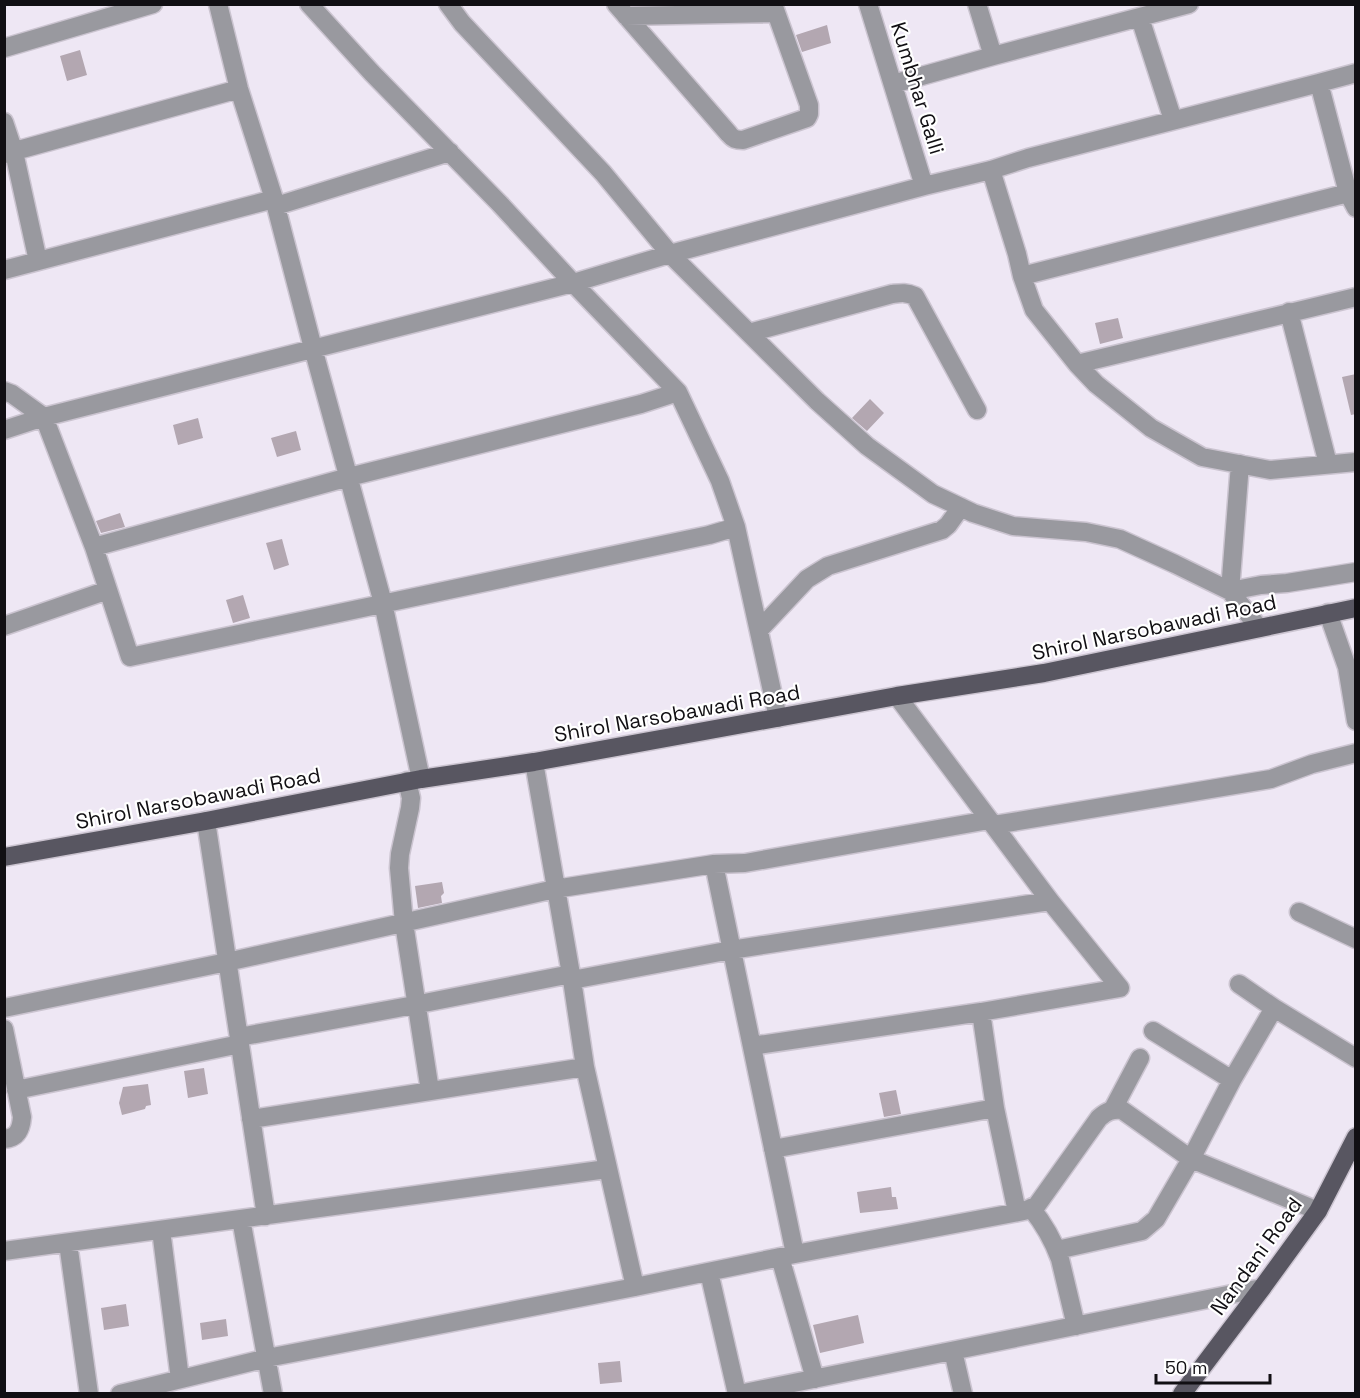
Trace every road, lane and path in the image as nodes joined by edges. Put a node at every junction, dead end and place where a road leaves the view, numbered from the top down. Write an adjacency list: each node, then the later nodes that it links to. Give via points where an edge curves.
1 (153, 4): 11 (street)
2 (218, 4): 16 (street)
3 (309, 4): 19 (street)
4 (448, 4): 25 (street, via 603,173)
5 (868, 4): 15 (street, Kumbhar Galli)
6 (977, 4): 12 (street)
7 (1189, 4): 10 (street)
8 (774, 9): 9 (street); 9 (street, via 809,114 743,140 732,138)
9 (621, 10)
10 (1140, 18): 12 (street); 17 (street)
11 (4, 48)
12 (993, 56): 15 (street)
13 (1356, 72): 14 (street)
14 (1319, 83): 17 (street); 23 (street)
15 (893, 84): 22 (street, Kumbhar Galli)
16 (239, 89): 20 (street); 24 (street)
17 (1173, 120): 21 (street)
18 (4, 122): 20 (street)
19 (450, 152): 24 (street); 29 (street)
20 (9, 153): 26 (street)
21 (991, 170): 22 (street); 28 (street)
22 (924, 186): 25 (street)
23 (1353, 198): 28 (street)
24 (275, 202): 26 (street); 33 (street)
25 (670, 254): 29 (street); 32 (street)
26 (38, 261): 27 (street)
27 (4, 270)
28 (1022, 276): 34 (street, via 1034,310)
29 (573, 283): 33 (street); 36 (street)
30 (1356, 297): 31 (street)
31 (1289, 312): 34 (street); 42 (street)
32 (748, 333): 37 (street, via 892,294 909,293 915,296); 44 (street, via 867,446 933,494)
33 (313, 348): 38 (street); 43 (street)
34 (1077, 364): 41 (street, via 1151,428 1202,457)
35 (4, 391): 38 (street)
36 (678, 392): 43 (street); 45 (street, via 720,481)
37 (977, 410)
38 (44, 417): 39 (street); 46 (street)
39 (4, 430)
40 (1356, 462): 42 (street)
41 (1240, 464): 42 (street, via 1270,470); 49 (street)
42 (1328, 464)
43 (349, 477): 46 (street); 50 (street)
44 (961, 507): 49 (street, via 1013,526 1120,539); 55 (street, via 942,530 828,566 807,579)
45 (736, 527): 50 (street); 55 (street)
46 (94, 547): 48 (street)
47 (1356, 572): 49 (street)
48 (108, 590): 50 (street, via 130,657); 53 (street)
49 (1230, 591): 54 (street)
50 (383, 603): 61 (street)
51 (1356, 608): 52 (main road, Shirol Narsobawadi Road)
52 (1328, 613): 54 (main road, Shirol Narsobawadi Road); 58 (street, via 1347,667)
53 (4, 626)
54 (1259, 628): 56 (main road, Shirol Narsobawadi Road, via 1044,673)
55 (759, 630): 57 (street)
56 (897, 696): 57 (main road, Shirol Narsobawadi Road); 63 (street)
57 (778, 718): 60 (main road, Shirol Narsobawadi Road)
58 (1356, 721)
59 (1356, 753): 63 (street, via 1271,779)
60 (534, 762): 61 (main road, Shirol Narsobawadi Road); 66 (street)
61 (414, 780): 62 (main road, Shirol Narsobawadi Road); 69 (street, via 399,854)
62 (206, 821): 64 (main road, Shirol Narsobawadi Road); 72 (street)
63 (992, 823): 65 (street, via 745,863); 67 (street)
64 (4, 857)
65 (714, 864): 66 (street); 71 (street)
66 (555, 889): 69 (street); 73 (street)
67 (1050, 902): 71 (street); 78 (street, via 1120,988)
68 (1299, 912): 70 (street)
69 (404, 923): 72 (street); 75 (street)
70 (1356, 939)
71 (731, 950): 73 (street); 82 (street)
72 (228, 962): 76 (street); 81 (street)
73 (571, 977): 75 (street); 85 (street)
74 (1239, 984): 77 (street)
75 (417, 1004): 81 (street); 88 (street)
76 (4, 1008)
77 (1274, 1008): 84 (street); 86 (street)
78 (981, 1012): 82 (street); 89 (street)
79 (4, 1029): 87 (street)
80 (1153, 1031): 86 (street)
81 (239, 1041): 87 (street); 91 (street)
82 (752, 1046): 94 (street)
83 (1140, 1058): 90 (street)
84 (1356, 1058)
85 (585, 1067): 88 (street); 96 (street)
86 (1232, 1080): 95 (street)
87 (16, 1090): 93 (street, via 22,1117 20,1131)
88 (430, 1091): 91 (street)
89 (996, 1108): 94 (street); 97 (street)
90 (1113, 1109): 95 (street, via 1122,1110); 97 (street, via 1099,1118 1037,1205)
91 (251, 1119): 99 (street)
92 (1356, 1137): 98 (main road, Nandani Road)
93 (4, 1139)
94 (773, 1149): 105 (street)
95 (1191, 1159): 98 (street); 103 (street, via 1156,1219 1142,1231)
96 (607, 1168): 99 (street); 107 (street)
97 (1024, 1210): 103 (street, via 1046,1227); 105 (street)
98 (1318, 1211): 108 (main road, Nandani Road)
99 (266, 1216): 100 (street)
100 (241, 1219): 101 (street); 111 (street)
101 (161, 1230): 102 (street); 112 (street)
102 (68, 1243): 104 (street); 115 (street)
103 (1057, 1250): 109 (street)
104 (4, 1251)
105 (788, 1255): 106 (street); 113 (street)
106 (709, 1272): 107 (street); 118 (street)
107 (635, 1287): 111 (street)
108 (1262, 1288): 109 (street); 120 (main road, Nandani Road)
109 (1076, 1326): 110 (street)
110 (953, 1351): 113 (street); 119 (street)
111 (267, 1359): 112 (street); 117 (street)
112 (180, 1379): 116 (street)
113 (815, 1379): 114 (street)
114 (773, 1390): 118 (street)
115 (89, 1394)
116 (120, 1394)
117 (273, 1394)
118 (738, 1394)
119 (963, 1394)
120 (1182, 1394)

